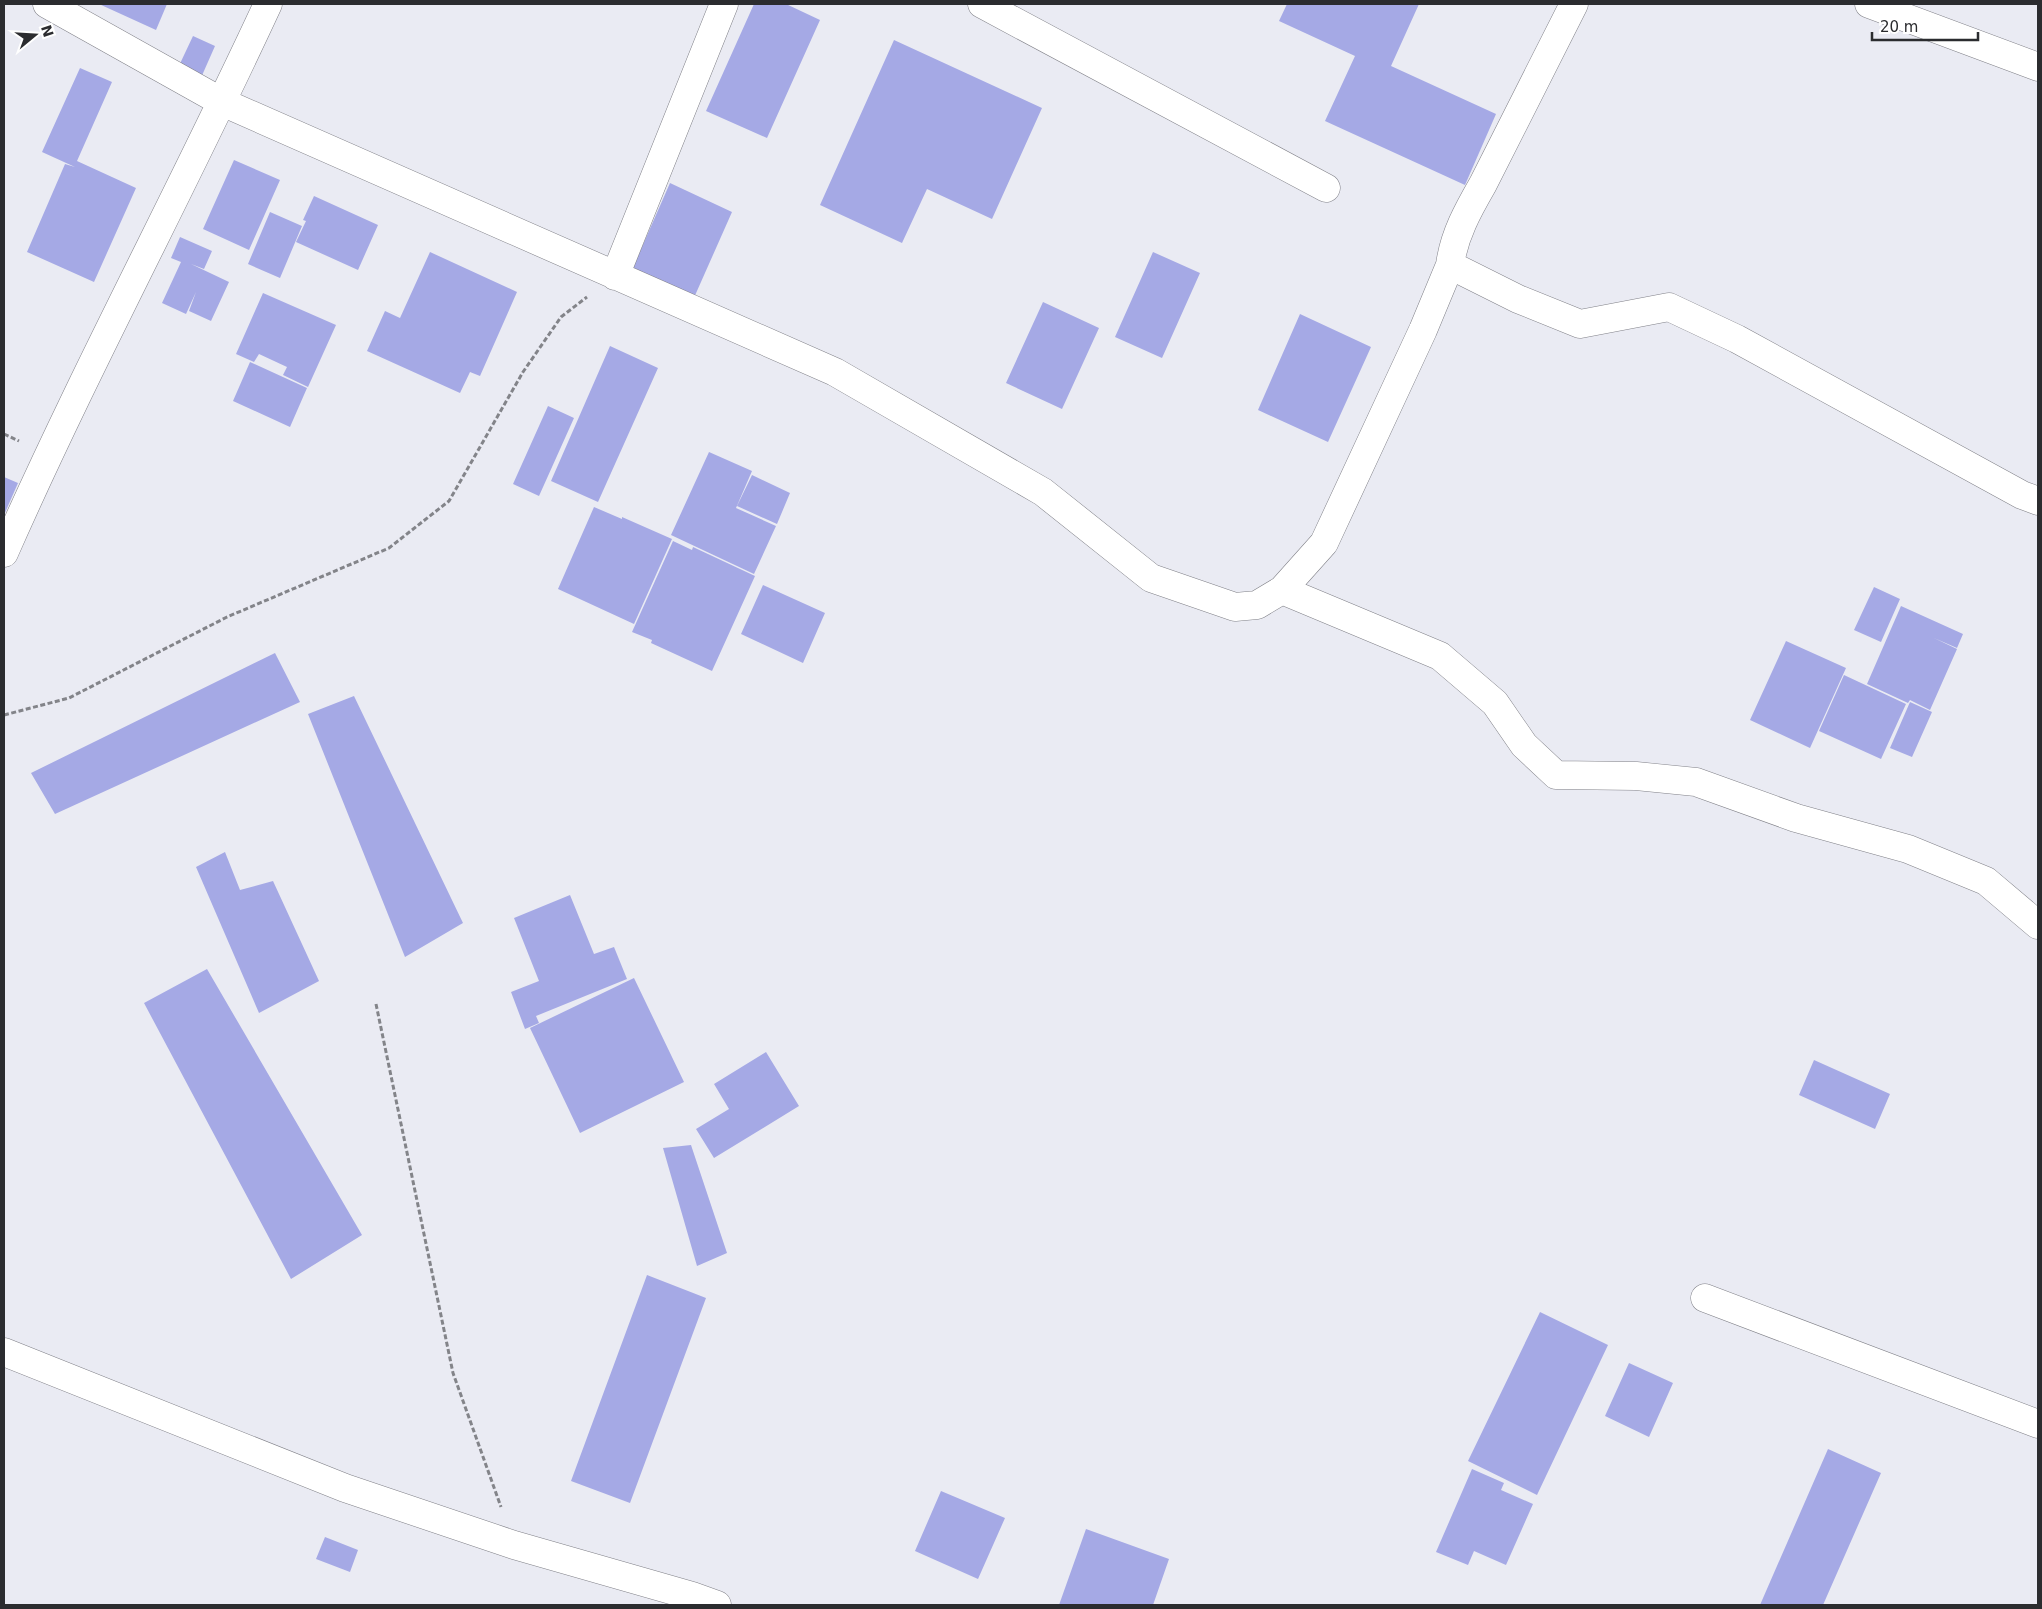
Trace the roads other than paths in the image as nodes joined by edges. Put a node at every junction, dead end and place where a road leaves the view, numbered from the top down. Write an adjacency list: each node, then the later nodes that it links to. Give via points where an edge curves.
1 (47, 4): 8 (street)
2 (268, 4): 8 (street)
3 (724, 4): 11 (street)
4 (982, 4): 9 (street)
5 (1574, 4): 10 (street, via 1469,207 1452,247)
6 (1869, 4): 7 (street)
7 (2038, 67)
8 (222, 102): 11 (street); 13 (street, via 47,454)
9 (1326, 188)
10 (1450, 265): 12 (street, via 1580,324 1669,307 1737,339); 14 (street, via 1424,330 1324,543)
11 (615, 276): 14 (street, via 834,372 1043,492 1151,578 1235,607 1257,605)
12 (2038, 501)
13 (4, 553)
14 (1282, 590): 15 (street, via 1440,656 1495,703 1524,745 1556,774 1636,776 1696,782 1796,818 1908,849 1986,881)
15 (2038, 925)
16 (1705, 1298): 18 (street)
17 (4, 1352): 19 (street, via 345,1488 514,1545)
18 (2038, 1424)
19 (717, 1605)

